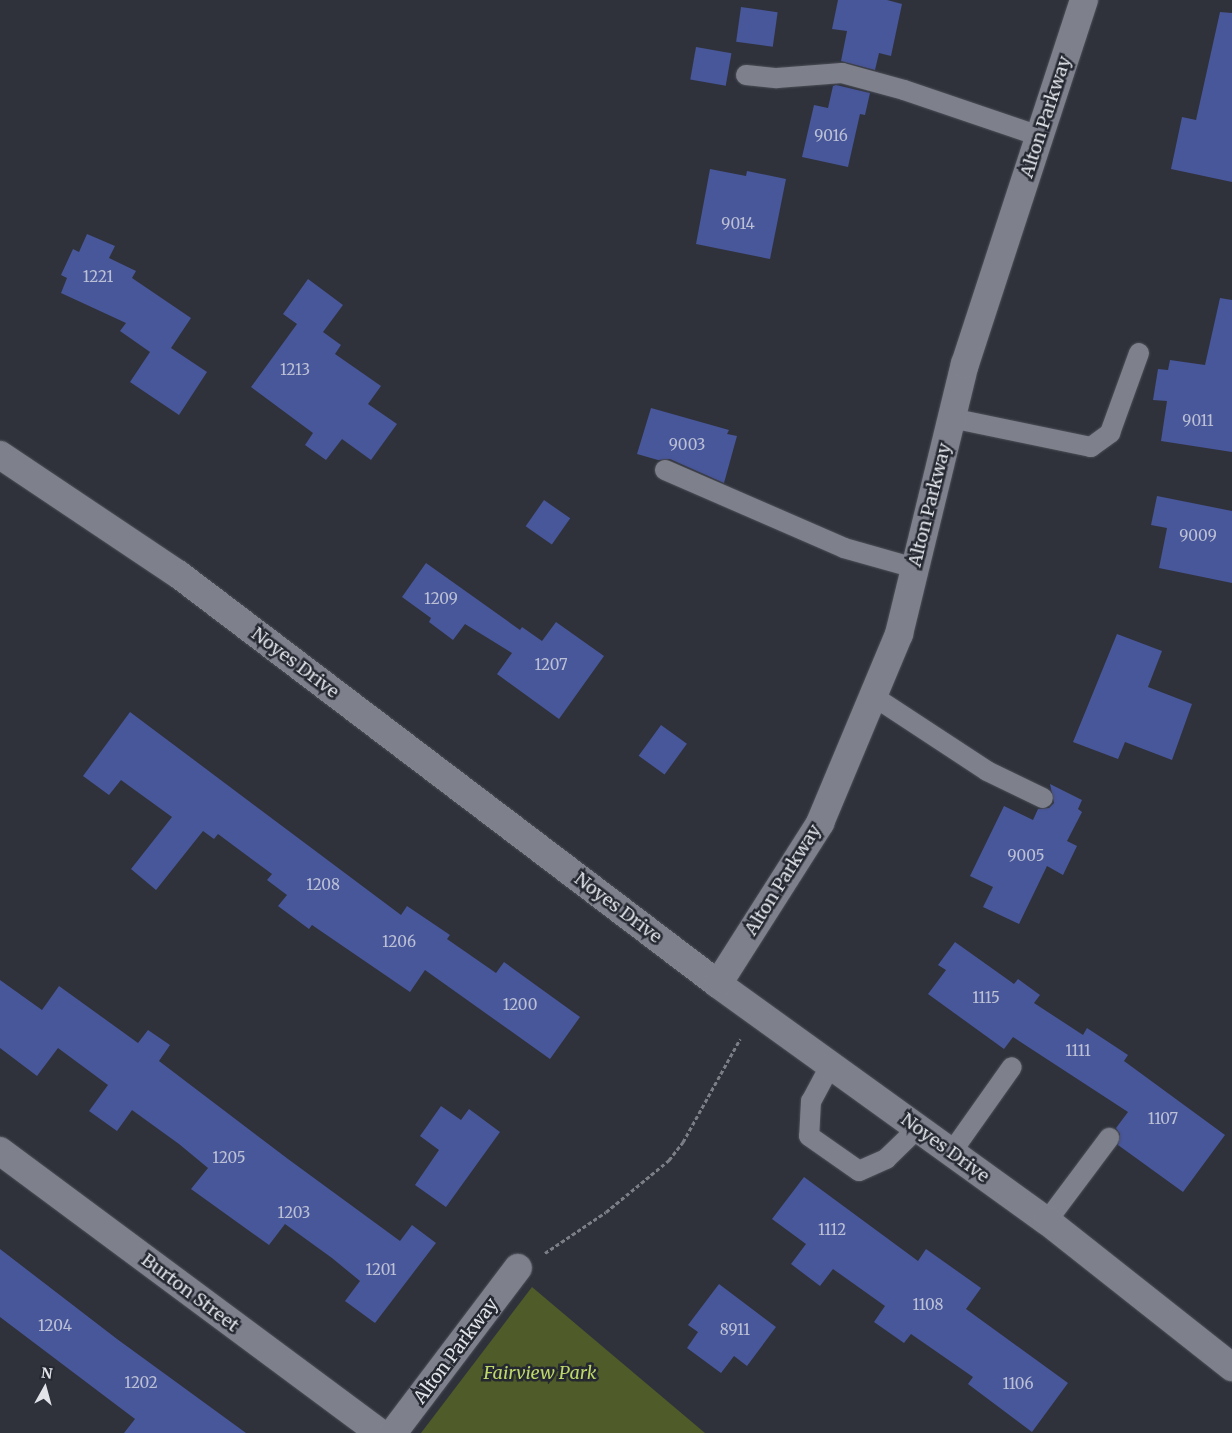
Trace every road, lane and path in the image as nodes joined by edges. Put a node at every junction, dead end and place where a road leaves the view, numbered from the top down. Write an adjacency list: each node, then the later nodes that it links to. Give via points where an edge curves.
1 (1084, 0): 3 (street, Alton Parkway)
2 (746, 74): 3 (lane, via 777,78 842,73 904,90)
3 (1039, 136): 5 (street, Alton Parkway, via 965,364)
4 (1139, 354): 5 (lane, via 1110,433 1091,447)
5 (951, 418): 8 (street, Alton Parkway)
6 (0, 455): 11 (street, Noyes Drive, via 178,574)
7 (665, 470): 8 (lane, via 844,548)
8 (915, 568): 9 (street, Alton Parkway, via 899,634)
9 (873, 696): 10 (lane, via 987,771); 11 (street, Alton Parkway, via 820,823)
10 (1043, 798)
11 (718, 984): 12 (street, Noyes Drive)
12 (754, 1012): 13 (street, Noyes Drive); 20 (path, via 683,1142 668,1160 579,1232)
13 (830, 1066): 15 (street, Noyes Drive); 15 (lane, via 811,1101 809,1136 859,1171 886,1159)
14 (1012, 1067): 18 (lane)
15 (918, 1128): 18 (street, Noyes Drive)
16 (1109, 1138): 19 (lane)
17 (0, 1151): 22 (street, Burton Street)
18 (951, 1153): 19 (street, Noyes Drive)
19 (1047, 1221): 21 (street, Noyes Drive)
20 (518, 1268): 23 (street, Alton Parkway)
21 (1232, 1367)
22 (380, 1433)
23 (393, 1433)

